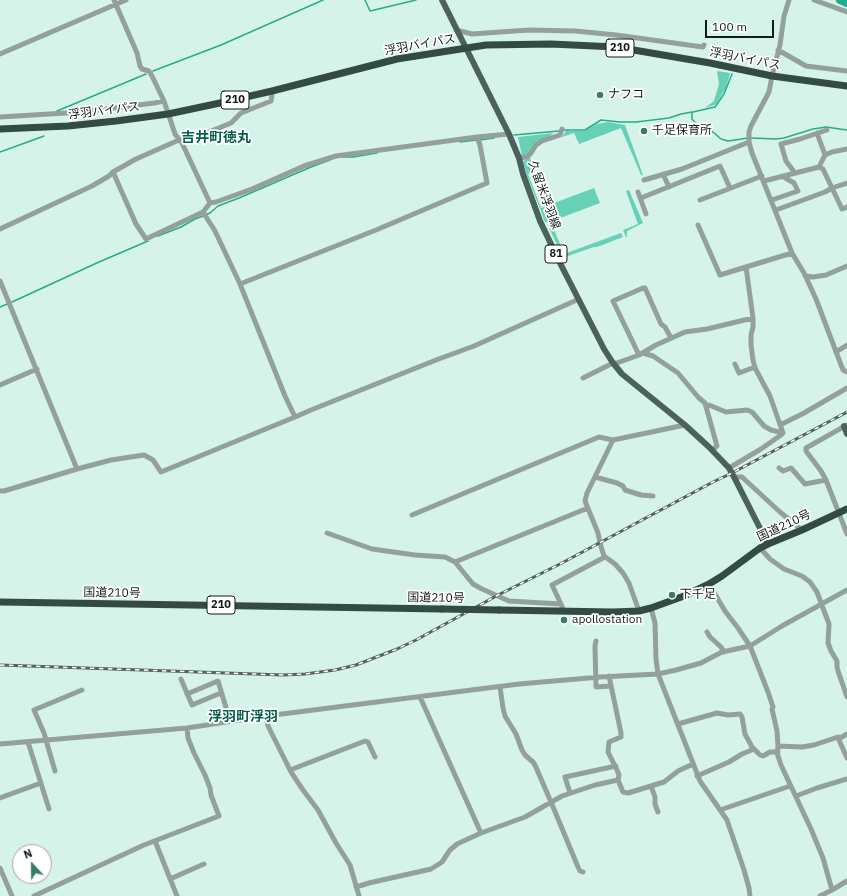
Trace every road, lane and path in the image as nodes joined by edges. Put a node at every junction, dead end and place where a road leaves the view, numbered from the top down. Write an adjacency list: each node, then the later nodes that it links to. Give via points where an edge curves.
1 (126, 0): 5 (street)
2 (442, 0): 7 (main road, 久留米浮羽線 / 81)
3 (789, 0): 10 (street)
4 (814, 0): 6 (street)
5 (114, 2): 11 (street); 16 (street, via 137,53 140,66 149,71)
6 (847, 12)
7 (456, 30): 8 (street, via 472,34 529,30 575,31 703,47); 9 (main road, 久留米浮羽線 / 81)
8 (704, 45)
9 (466, 48): 13 (highway, 浮羽バイパス / 210, via 486,45 551,44 616,47); 17 (highway, 浮羽バイパス / 210, via 397,59); 23 (main road, 久留米浮羽線 / 81)
10 (778, 50): 12 (street, via 806,66); 13 (street)
11 (0, 54)
12 (847, 72)
13 (772, 76): 14 (highway, 浮羽バイパス / 210); 26 (street, via 769,92 751,126)
14 (847, 86)
15 (272, 95): 25 (street, via 271,101 241,113 231,123)
16 (164, 101): 17 (street); 18 (street, via 82,112)
17 (168, 114): 19 (highway, 浮羽バイパス / 210, via 68,126); 25 (street)
18 (0, 117)
19 (0, 129)
20 (827, 130): 22 (street)
21 (562, 131): 29 (street, via 560,135 536,145 527,157)
22 (817, 133): 28 (street); 32 (street, via 781,144 786,161)
23 (509, 134): 24 (street); 29 (main road, 久留米浮羽線 / 81)
24 (477, 136): 45 (street, via 336,156); 57 (street, via 487,183)
25 (181, 142): 31 (street, via 136,158); 45 (street)
26 (749, 142): 33 (street); 35 (street)
27 (847, 149): 28 (street)
28 (825, 155): 30 (street)
29 (519, 158): 58 (main road, 久留米浮羽線 / 81, via 540,221)
30 (819, 167): 32 (street); 40 (street)
31 (113, 172): 49 (street, via 136,224 146,238); 51 (street, via 92,186)
32 (795, 173): 34 (street)
33 (663, 174): 36 (street); 38 (street)
34 (782, 176): 35 (street); 44 (street, via 794,182 798,191)
35 (763, 179): 39 (street); 44 (street)
36 (644, 180)
37 (847, 182): 40 (street)
38 (669, 187): 39 (street, via 720,166); 42 (street)
39 (730, 188): 43 (street)
40 (832, 188): 46 (street, via 842,209); 47 (street)
41 (638, 192): 42 (street)
42 (641, 198): 48 (street)
43 (700, 200)
44 (772, 200): 47 (street)
45 (210, 203): 49 (street)
46 (847, 207)
47 (776, 210): 52 (street)
48 (646, 214)
49 (205, 215): 57 (street)
50 (698, 225): 54 (street, via 720,274)
51 (0, 229)
52 (792, 253): 54 (street); 55 (street)
53 (847, 266): 55 (street, via 826,274)
54 (746, 267): 59 (street)
55 (806, 276): 62 (street)
56 (0, 281): 67 (street)
57 (240, 284): 73 (street)
58 (579, 300): 64 (main road, 久留米浮羽線 / 81); 73 (street, via 474,346)
59 (753, 318): 60 (street, via 685,332); 66 (street, via 751,345)
60 (671, 338): 63 (street); 63 (street, via 661,324 646,288 614,301)
61 (847, 345): 62 (street)
62 (836, 352): 68 (street, via 843,370)
63 (641, 354): 64 (street); 72 (street, via 653,356 678,373)
64 (613, 363): 69 (street); 74 (main road, 久留米浮羽線 / 81, via 622,374)
65 (735, 364): 66 (street, via 738,373)
66 (755, 367): 75 (street, via 770,396)
67 (37, 369): 70 (street); 81 (street)
68 (847, 372)
69 (583, 378)
70 (0, 385)
71 (847, 388): 75 (street)
72 (706, 406): 77 (street, via 726,412 747,410 764,426); 80 (street, via 717,446)
73 (295, 417): 81 (street, via 161,472 153,460 144,456)
74 (685, 425): 79 (street); 80 (main road, 久留米浮羽線 / 81)
75 (780, 425): 77 (street)
76 (845, 426): 78 (main road); 86 (street, via 806,448)
77 (783, 432): 82 (street)
78 (847, 434)
79 (612, 440): 84 (street); 92 (street, via 599,436)
80 (712, 450): 82 (main road, 久留米浮羽線 / 81)
81 (77, 468): 87 (street)
82 (729, 468): 85 (main road, 81)
83 (779, 468): 86 (street, via 783,471 791,468 805,484)
84 (595, 477): 88 (street, via 617,483 626,490 641,495); 89 (street, via 585,501)
85 (734, 477): 93 (street, via 742,477); 96 (main road, 81)
86 (826, 480): 91 (street)
87 (0, 491)
88 (653, 496)
89 (588, 508): 98 (street); 99 (street)
90 (847, 509): 91 (highway, 国道210号 / 210)
91 (839, 512): 93 (highway, 国道210号 / 210); 95 (street)
92 (412, 515)
93 (802, 530): 96 (highway, 国道210号 / 210)
94 (327, 533): 99 (street, via 372,549 445,557)
95 (847, 534)
96 (768, 544): 97 (highway, 国道210号 / 210)
97 (760, 548): 100 (highway, 国道210号 / 210); 103 (street, via 784,569 810,582)
98 (604, 556): 104 (street, via 552,585); 106 (street, via 615,564 630,583)
99 (454, 562): 104 (street, via 473,584 509,601)
100 (709, 584): 105 (highway, 国道210号 / 210); 109 (street)
101 (847, 590): 103 (street)
102 (0, 602): 104 (highway, 国道210号 / 210, bridge, via 499,610)
103 (822, 605): 109 (street); 121 (street, via 829,624 828,643 837,661)
104 (562, 608): 106 (highway, 国道210号 / 210, via 613,612)
105 (651, 608): 106 (highway, 国道210号 / 210); 111 (street, via 655,622)
106 (639, 611)
107 (707, 632): 110 (street)
108 (596, 641): 113 (street)
109 (750, 646): 110 (street); 132 (street, via 773,707)
110 (724, 652): 111 (street, via 701,663)
111 (658, 674): 112 (street); 124 (street)
112 (609, 676): 113 (street); 115 (street)
113 (596, 677): 115 (street, via 596,687); 116 (street)
114 (181, 679): 119 (street)
115 (611, 686): 136 (street, via 622,733 621,737 609,742 608,747 609,756)
116 (500, 687): 120 (street); 148 (street, via 505,716 525,755 533,762)
117 (82, 690): 128 (street, via 34,710)
118 (221, 693): 119 (street, via 192,705); 119 (street, via 218,681); 123 (street)
119 (187, 694)
120 (420, 697): 122 (street); 152 (street)
121 (847, 697)
122 (266, 716): 123 (street); 137 (street, via 268,726)
123 (230, 721): 125 (street)
124 (678, 724): 131 (street, via 717,713 740,714 744,734); 135 (street)
125 (187, 728): 128 (street); 153 (street, via 188,738 206,775 219,816)
126 (847, 734): 127 (street)
127 (839, 738): 132 (street, via 814,745); 134 (street)
128 (46, 740): 129 (street); 138 (street)
129 (28, 742): 130 (street); 142 (street)
130 (0, 744)
131 (754, 749): 132 (street, via 763,756); 139 (street)
132 (778, 749): 144 (street, via 781,765)
133 (375, 757): 137 (street, via 365,740)
134 (847, 758)
135 (693, 764): 139 (street); 143 (street, via 664,782)
136 (616, 766): 140 (street); 145 (street, via 565,777)
137 (290, 770): 159 (street, via 318,810 350,865)
138 (55, 771)
139 (698, 776): 150 (street)
140 (618, 780): 143 (street, via 623,792 628,793); 145 (street)
141 (847, 780): 146 (street)
142 (40, 784): 147 (street); 149 (street)
143 (651, 786): 151 (street)
144 (790, 786): 146 (street); 150 (street)
145 (570, 793): 148 (street)
146 (796, 796): 160 (street, via 823,858)
147 (0, 798)
148 (551, 802): 152 (street, via 525,817); 156 (street, via 578,868)
149 (49, 809)
150 (720, 810): 165 (street, via 727,820 742,862)
151 (658, 812)
152 (481, 833): 159 (street, via 457,844 442,862 431,869)
153 (154, 841): 157 (street); 162 (street)
154 (204, 864): 157 (street)
155 (0, 868): 161 (street)
156 (583, 872)
157 (170, 879): 163 (street)
158 (847, 881): 160 (street)
159 (356, 887): 164 (street)
160 (832, 890): 166 (street)
161 (12, 896)
162 (34, 896)
163 (177, 896)
164 (359, 896)
165 (750, 896)
166 (820, 896)

